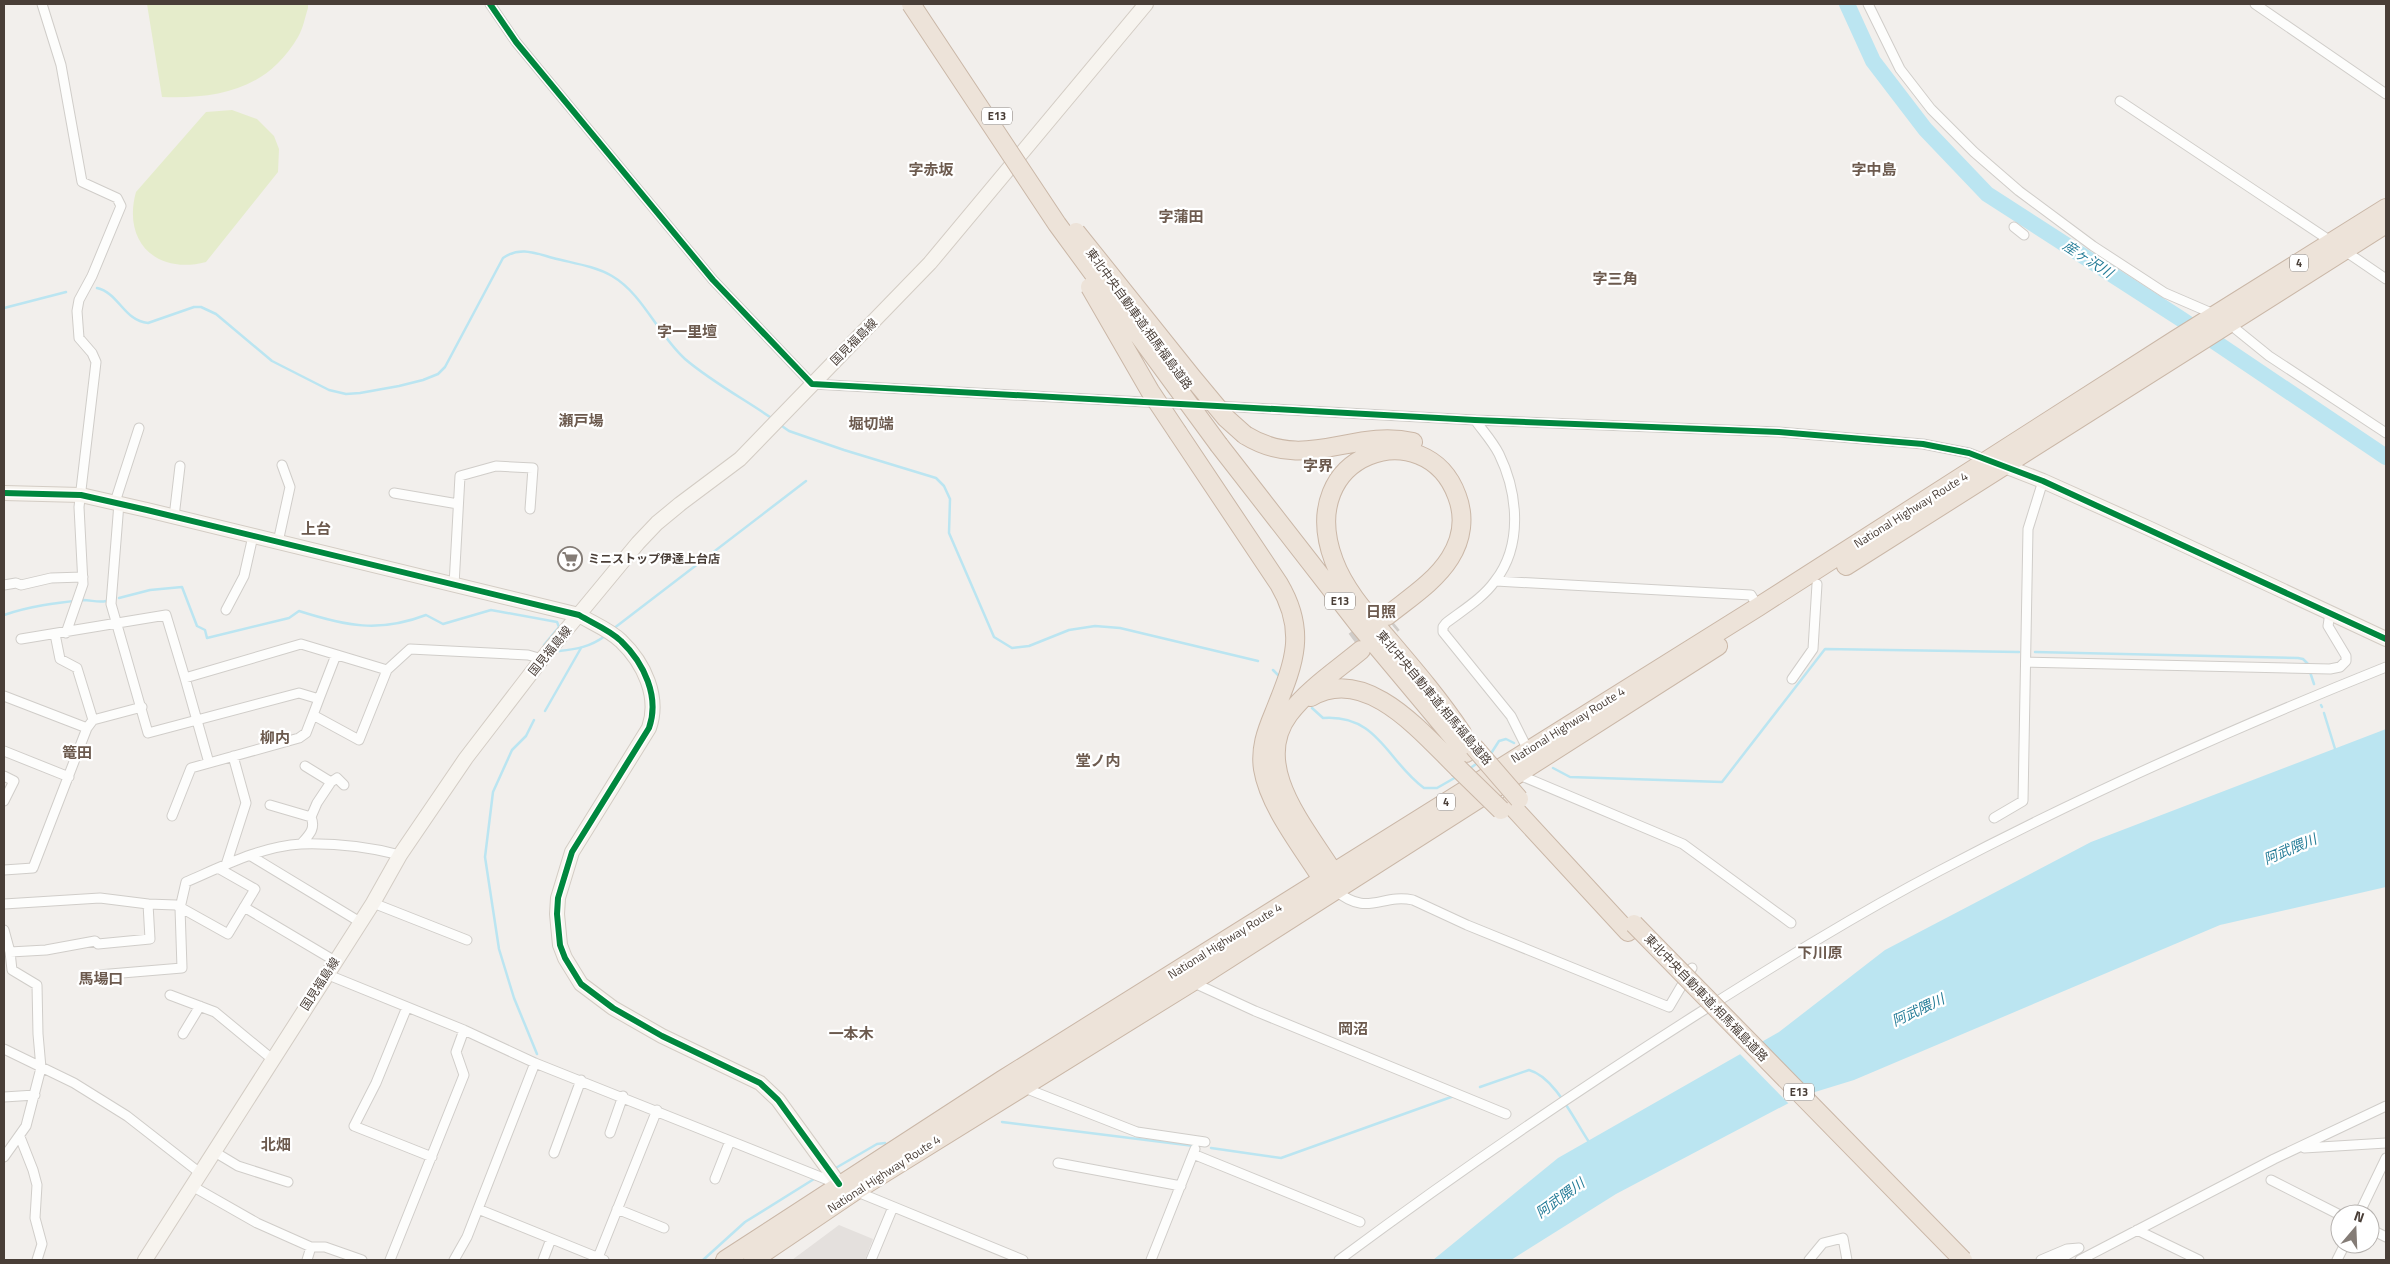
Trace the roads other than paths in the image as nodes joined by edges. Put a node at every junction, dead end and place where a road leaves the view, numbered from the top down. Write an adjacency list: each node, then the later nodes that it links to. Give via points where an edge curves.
1 (42, 4): 29 (street, via 61,65 82,182 117,198 121,206 77,311 79,338 96,362)
2 (490, 4): 18 (street, via 516,42 713,280)
3 (911, 4): 12 (highway, 東北中央自動車道;相馬福島道路 / E13, bridge)
4 (923, 4): 12 (highway, 東北中央自動車道;相馬福島道路 / E13)
5 (1146, 4): 18 (street, 国見福島線, via 930,263)
6 (1868, 4): 17 (street, via 1900,69 1931,109 1974,152 2019,191 2100,250 2164,293)
7 (2255, 4): 8 (street)
8 (2386, 94)
9 (2120, 101): 15 (street)
10 (2386, 208): 15 (highway, National Highway Route 4 / 4)
11 (2386, 224): 15 (highway, National Highway Route 4 / 4)
12 (1065, 226): 22 (highway, 東北中央自動車道;相馬福島道路 / E13, bridge); 62 (highway, bridge, via 1150,391 1279,584 1291,607 1297,630 1295,654); 66 (highway, bridge, via 1226,418 1246,435 1269,447 1292,452 1403,440 1437,453 1457,471 1472,506 1467,546 1458,565 1444,582 1390,620 1445,565 1457,544 1462,524 1460,506 1445,473 1426,458 1410,453 1376,453 1343,472 1333,487 1325,524 1334,563 1344,582 1360,606 1446,708)
13 (2014, 227): 14 (street)
14 (2024, 235)
15 (2338, 246): 16 (street); 17 (highway, National Highway Route 4 / 4)
16 (2386, 279)
17 (2220, 321): 21 (street); 23 (highway, National Highway Route 4 / 4)
18 (812, 384): 19 (street); 44 (street, 国見福島線, via 740,459 656,524)
19 (1475, 420): 23 (street, via 1779,432 1923,444); 37 (street, via 1498,452 1508,474 1513,498 1512,542)
20 (139, 428): 30 (street)
21 (2386, 433)
22 (1224, 443): 66 (highway, 東北中央自動車道;相馬福島道路 / E13); 70 (highway, 東北中央自動車道;相馬福島道路 / E13, via 1360,625)
23 (1997, 463): 26 (street); 38 (highway, National Highway Route 4 / 4); 41 (highway, National Highway Route 4 / 4)
24 (282, 465): 35 (street, via 290,487)
25 (180, 466): 33 (street)
26 (2043, 481): 43 (street); 52 (street, via 2028,529)
27 (4, 493): 29 (street)
28 (394, 493): 31 (street)
29 (81, 495): 30 (street); 36 (street)
30 (117, 503): 33 (street); 45 (street, via 111,604)
31 (458, 504): 32 (street, via 460,476 496,466 533,468); 40 (street)
32 (530, 509)
33 (174, 517): 34 (street)
34 (253, 536): 35 (street); 42 (street, via 244,576)
35 (278, 542): 40 (street)
36 (83, 577): 39 (street); 46 (street)
37 (1496, 581): 41 (street, via 1751,595); 67 (street, via 1446,623 1443,632 1511,716)
38 (1817, 584): 56 (street, via 1813,649); 73 (highway, National Highway Route 4 / 4)
39 (4, 585)
40 (454, 585): 44 (street)
41 (1758, 607): 67 (highway, National Highway Route 4 / 4)
42 (226, 610)
43 (2330, 612): 48 (street); 52 (street, via 2328,626 2346,661 2340,667 2330,669)
44 (579, 615): 51 (street, 国見福島線); 141 (street, via 620,640 634,656 649,684 654,714 649,728 572,852 558,898 560,945 565,958 582,984 613,1008 662,1036 760,1083 778,1100)
45 (118, 625): 46 (street); 55 (street, via 166,616); 60 (street)
46 (66, 633): 47 (street)
47 (55, 634): 49 (street); 63 (street, via 60,659 77,668)
48 (2386, 639)
49 (21, 640)
50 (336, 655): 54 (street); 55 (street, via 301,644); 58 (street)
51 (542, 659): 54 (street, via 528,655 416,648 397,658); 85 (street, 国見福島線, via 466,758)
52 (2026, 662): 83 (street, via 2023,801)
53 (2386, 666): 168 (street, via 2134,774 1938,872 1855,918 1563,1100)
54 (387, 670): 61 (street, via 359,740)
55 (185, 678): 64 (street)
56 (1792, 678)
57 (4, 696): 65 (street)
58 (319, 699): 61 (street); 64 (street, via 299,693)
59 (1296, 706): 62 (highway, via 1357,646 1295,691); 70 (highway, via 1320,692 1348,688 1362,691); 89 (highway, via 1278,734 1275,755 1279,777)
60 (142, 707): 63 (street); 64 (street, via 148,733)
61 (313, 715): 69 (street, via 306,733 299,738)
62 (1273, 716): 89 (highway, via 1263,746 1266,780 1276,805)
63 (94, 720): 65 (street)
64 (197, 720): 71 (street)
65 (87, 728): 75 (street)
66 (1462, 733): 70 (highway, 東北中央自動車道;相馬福島道路 / E13)
67 (1528, 750): 73 (highway, National Highway Route 4 / 4)
68 (4, 751): 75 (street)
69 (233, 756): 71 (street); 87 (street, via 246,803)
70 (1466, 756): 79 (highway, bridge); 79 (highway, 東北中央自動車道;相馬福島道路 / E13, bridge)
71 (209, 763): 81 (street, via 191,768)
72 (305, 766): 76 (street)
73 (1512, 768): 89 (highway, National Highway Route 4 / 4); 96 (street, via 1683,844)
74 (4, 776): 78 (street, via 14,781)
75 (69, 777): 88 (street, via 33,868)
76 (331, 782): 77 (street, via 337,778); 82 (street)
77 (344, 785)
78 (4, 801)
79 (1510, 804): 97 (highway, 東北中央自動車道;相馬福島道路 / E13); 97 (highway, 東北中央自動車道;相馬福島道路 / E13, via 1611,914)
80 (270, 805): 82 (street)
81 (172, 816)
82 (311, 817): 84 (street, via 314,824 311,833)
83 (1994, 818)
84 (301, 844): 85 (street, via 374,849); 86 (street)
85 (400, 855): 90 (street, 国見福島線)
86 (251, 856): 87 (street); 95 (street)
87 (222, 867): 93 (street, via 255,889); 94 (street, via 186,882)
88 (4, 870)
89 (1330, 880): 102 (street, via 1352,902 1365,905 1406,898 1413,900 1669,1007); 105 (highway, National Highway Route 4 / 4); 116 (highway, National Highway Route 4 / 4)
90 (373, 903): 95 (street, 国見福島線); 99 (street)
91 (4, 904): 92 (street, via 100,898)
92 (148, 904): 94 (street); 100 (street, via 150,939 98,944 95,941 46,950)
93 (244, 907): 94 (street, via 228,934); 101 (street)
94 (180, 908): 104 (street, via 182,968)
95 (360, 922): 101 (street, 国見福島線)
96 (1791, 923)
97 (1631, 928): 171 (highway, 東北中央自動車道;相馬福島道路 / E13); 172 (highway, 東北中央自動車道;相馬福島道路 / E13, bridge)
98 (4, 930): 100 (street)
99 (467, 940)
100 (10, 952): 114 (street, via 12,970 36,985)
101 (335, 961): 103 (street, 国見福島線)
102 (1692, 968)
103 (326, 974): 108 (street); 112 (street, 国見福島線)
104 (98, 975)
105 (1192, 982): 117 (highway, National Highway Route 4 / 4); 123 (street)
106 (170, 995): 107 (street)
107 (200, 1006): 110 (street); 112 (street, via 215,1012)
108 (407, 1007): 109 (street); 134 (street, via 376,1083 354,1126)
109 (464, 1030): 113 (street); 134 (street, via 456,1052 464,1075)
110 (183, 1034)
111 (4, 1049): 114 (street)
112 (272, 1059): 130 (street, 国見福島線)
113 (535, 1063): 115 (street); 147 (street)
114 (41, 1068): 118 (street); 137 (street, via 74,1083 127,1116)
115 (581, 1080): 119 (street); 131 (street)
116 (1002, 1080): 117 (street); 141 (highway, National Highway Route 4 / 4)
117 (1021, 1087): 132 (street, via 1137,1132 1202,1142); 144 (highway, National Highway Route 4 / 4)
118 (35, 1095): 120 (street); 125 (street)
119 (623, 1096): 122 (street); 124 (street)
120 (4, 1097)
121 (2386, 1106): 129 (street)
122 (657, 1110): 126 (street); 148 (street)
123 (1506, 1114)
124 (610, 1133)
125 (20, 1137): 133 (street); 156 (street, via 37,1186 35,1218 42,1244)
126 (730, 1141): 138 (street); 141 (street)
127 (2386, 1143): 128 (street); 129 (street)
128 (2386, 1147)
129 (2299, 1148): 152 (street)
130 (213, 1151): 137 (street, 国見福島線); 140 (street, via 238,1166)
131 (554, 1153)
132 (1194, 1154): 143 (street); 150 (street)
133 (4, 1157)
134 (432, 1157): 160 (street)
135 (2386, 1158): 145 (street)
136 (1058, 1163): 143 (street)
137 (200, 1173): 142 (street, 国見福島線)
138 (715, 1179)
139 (2271, 1180): 149 (street)
140 (288, 1182)
141 (839, 1184): 144 (street); 163 (highway, National Highway Route 4 / 4)
142 (192, 1186): 154 (street, via 257,1223); 157 (street, 国見福島線)
143 (1181, 1186): 167 (street)
144 (855, 1191): 146 (street); 164 (highway, National Highway Route 4 / 4)
145 (2364, 1204)
146 (893, 1207): 165 (street); 166 (street)
147 (478, 1209): 153 (street); 161 (street)
148 (617, 1210): 151 (street); 155 (street)
149 (2330, 1210)
150 (1360, 1222)
151 (664, 1228)
152 (2137, 1230): 175 (street); 176 (street)
153 (551, 1239): 155 (street); 162 (street)
154 (310, 1247): 158 (street); 159 (street, via 324,1247)
155 (598, 1257)
156 (37, 1260)
157 (145, 1260)
158 (307, 1260)
159 (362, 1260)
160 (390, 1260)
161 (454, 1260)
162 (543, 1260)
163 (725, 1260)
164 (753, 1260)
165 (871, 1260)
166 (1023, 1260)
167 (1151, 1260)
168 (1339, 1260)
169 (1809, 1260): 170 (street, via 1823,1243 1843,1238)
170 (1847, 1260)
171 (1951, 1260)
172 (1963, 1260)
173 (2041, 1260): 174 (street, via 2067,1249 2079,1248)
174 (2058, 1260)
175 (2080, 1260)
176 (2199, 1260)

